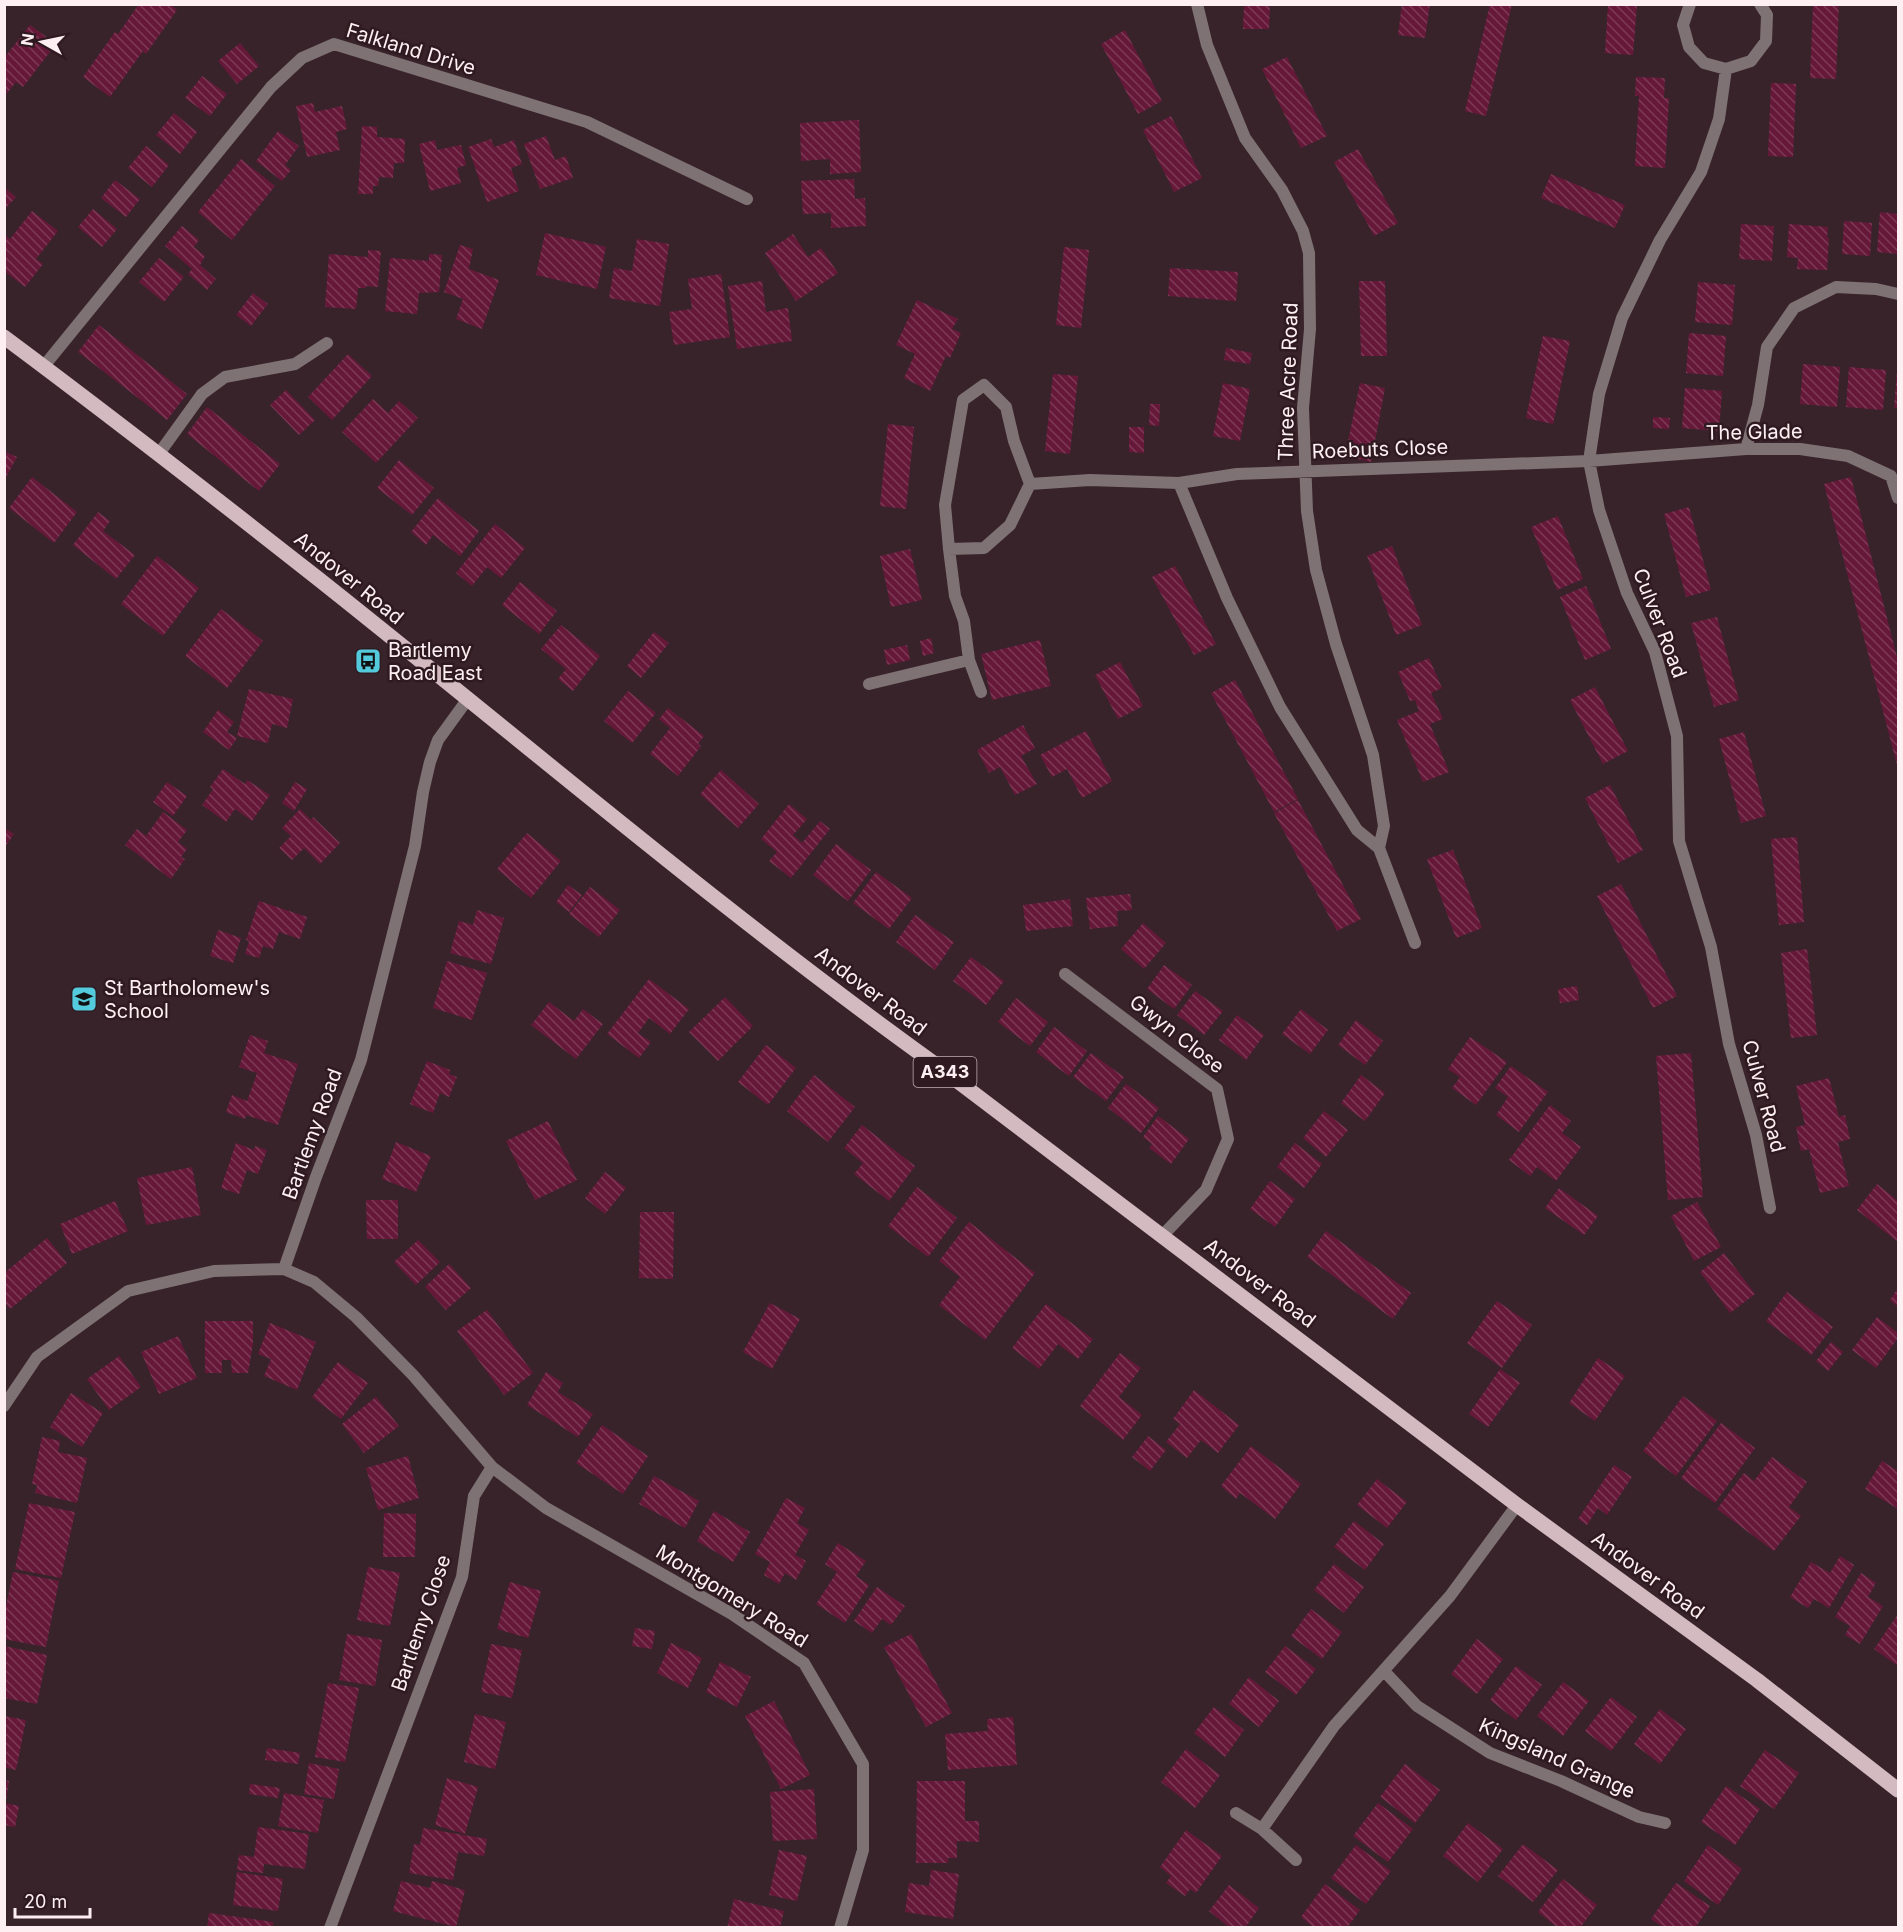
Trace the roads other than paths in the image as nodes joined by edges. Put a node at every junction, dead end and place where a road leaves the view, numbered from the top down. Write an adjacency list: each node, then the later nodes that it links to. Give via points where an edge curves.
1 (1197, 4): 13 (street, Three Acre Road, via 1207,45 1245,138 1282,190 1303,231 1309,253)
2 (1690, 4): 4 (street, via 1683,25 1689,47 1704,63)
3 (1760, 4): 4 (street, via 1767,15 1766,41 1751,61)
4 (1726, 69): 12 (street, Culver Road, via 1719,119 1701,172 1660,240 1622,318 1599,394)
5 (747, 199): 9 (street, Falkland Drive, via 586,122 334,44 302,58 271,87)
6 (1898, 294): 10 (street, via 1836,287 1794,308 1767,347)
7 (4, 337): 9 (main road, Andover Road / A343)
8 (327, 343): 11 (street, via 295,363 225,377 202,394)
9 (44, 366): 11 (main road, Andover Road / A343)
10 (1746, 449): 12 (street, The Glade); 16 (street, The Glade, via 1800,449 1848,456 1892,476)
11 (158, 455): 21 (main road, Andover Road / A343)
12 (1589, 461): 13 (street, Roebuts Close); 25 (street, Culver Road, via 1599,510 1627,593 1654,652 1677,736 1679,841 1711,947 1729,1044 1756,1135)
13 (1304, 471): 14 (street, Roebuts Close, via 1237,474); 22 (street, Three Acre Road, via 1316,570 1373,755 1384,826)
14 (1179, 483): 15 (street, Roebuts Close, via 1090,480); 22 (street, Three Acre Road, via 1227,598 1280,707 1357,830)
15 (1030, 484): 17 (street, via 1010,525 984,548); 17 (street, via 1006,407 984,385 963,400 945,505)
16 (1899, 498)
17 (949, 549): 18 (street)
18 (969, 660): 19 (street); 20 (street)
19 (869, 684)
20 (981, 692)
21 (467, 700): 26 (main road, Andover Road / A343, via 849,1002); 27 (street, Bartlemy Road, via 438,740 430,762 415,846 361,1060)
22 (1379, 848): 23 (street, Three Acre Road)
23 (1415, 943)
24 (1065, 974): 26 (street, Gwyn Close, via 1217,1089 1228,1138 1206,1190)
25 (1770, 1208)
26 (1163, 1235): 30 (main road, Andover Road / A343)
27 (284, 1269): 28 (street, via 214,1271 128,1291 37,1357); 29 (street, via 314,1282 356,1317 413,1375)
28 (4, 1406)
29 (492, 1467): 37 (street, Bartlemy Close, via 474,1496 462,1577); 38 (street, Montgomery Road, via 546,1508 732,1614 804,1663 862,1764 863,1850)
30 (1517, 1505): 31 (street, via 1449,1596); 32 (main road, Andover Road / A343, via 1757,1680)
31 (1384, 1671): 34 (street, Kingsland Grange, via 1417,1706 1490,1753 1639,1816); 35 (street, via 1334,1726)
32 (1899, 1790)
33 (1236, 1813): 35 (street)
34 (1665, 1823)
35 (1262, 1829): 36 (street)
36 (1296, 1860)
37 (330, 1928)
38 (840, 1928)

